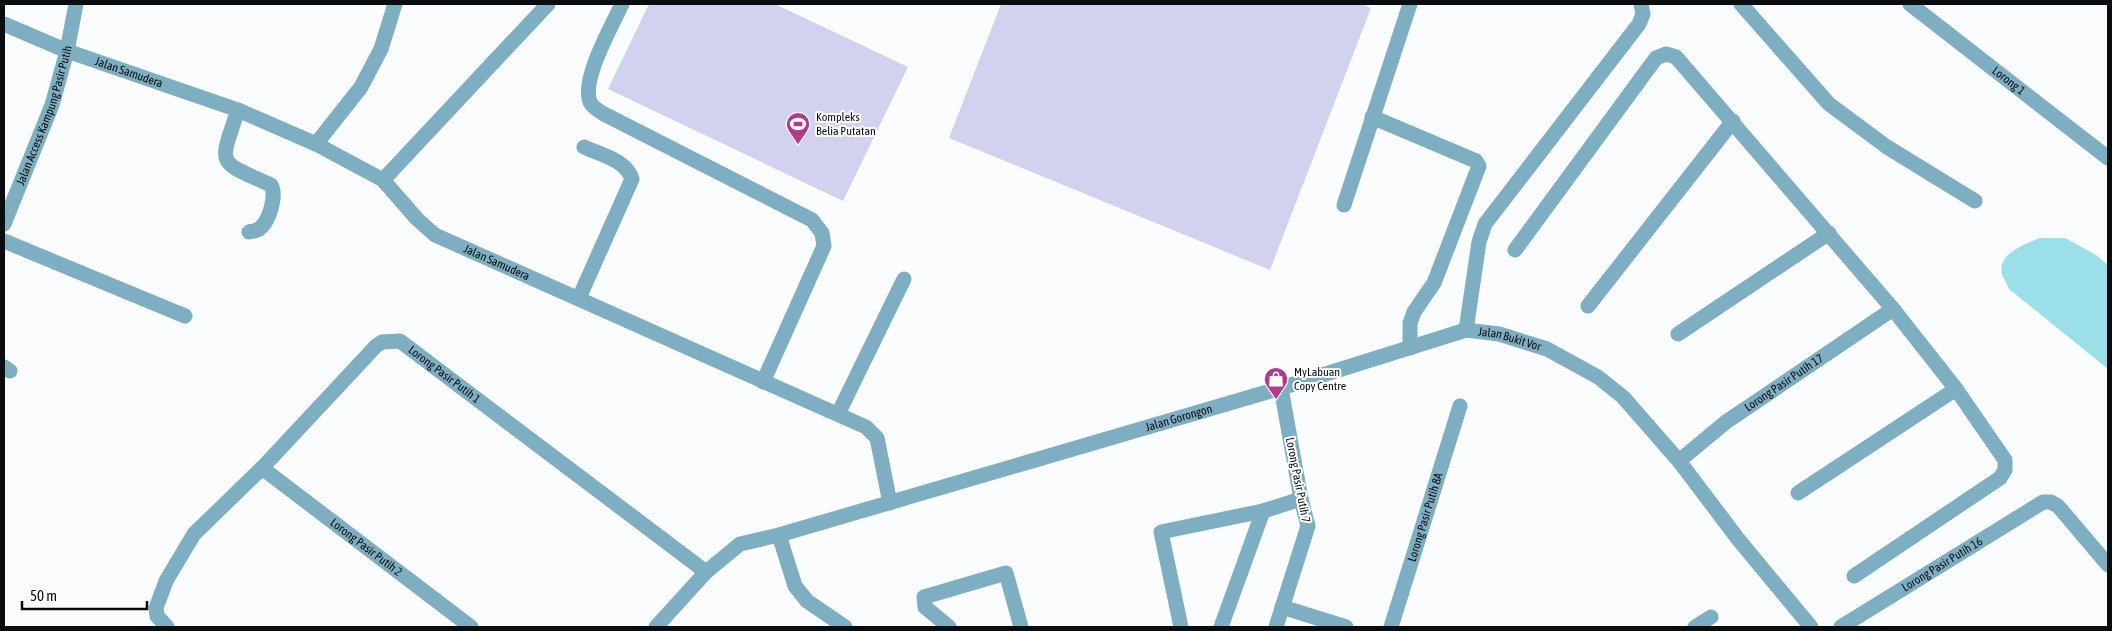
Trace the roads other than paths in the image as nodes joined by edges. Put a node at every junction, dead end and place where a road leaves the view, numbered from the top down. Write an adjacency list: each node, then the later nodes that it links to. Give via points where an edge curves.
1 (76, 4): 10 (street, Jalan Access Kampung Pasir Putih)
2 (395, 4): 14 (street, via 381,49 361,87)
3 (548, 4): 17 (street)
4 (622, 4): 33 (street, via 590,76 587,91 590,104 812,220 822,233 824,246)
5 (1410, 4): 12 (street)
6 (1641, 4): 30 (street, Jalan Bukit Vor, via 1643,14 1639,24 1485,224 1479,242)
7 (1741, 4): 18 (street, via 1829,104 1887,147)
8 (1910, 4): 16 (street, Lorong 1)
9 (4, 24): 10 (street, Jalan Samudera)
10 (67, 51): 11 (street, Jalan Samudera); 20 (street, Jalan Access Kampung Pasir Putih, via 52,106)
11 (238, 110): 14 (street, Jalan Samudera); 21 (street, via 224,152 226,161 231,167 271,185 274,191 264,224)
12 (1372, 117): 19 (street); 32 (street, via 1476,161 1479,166 1434,283 1412,317)
13 (1732, 121): 22 (street); 24 (street, via 1676,57 1666,54 1656,58); 27 (street)
14 (316, 144): 17 (street, Jalan Samudera)
15 (584, 147): 26 (street, via 619,163 629,170 632,179)
16 (2108, 158)
17 (383, 180): 26 (street, Jalan Samudera, via 417,219 436,235)
18 (1975, 201)
19 (1344, 205)
20 (4, 224)
21 (249, 232)
22 (1829, 232): 28 (street); 31 (street)
23 (4, 241): 29 (street)
24 (1515, 250)
25 (904, 280): 37 (street)
26 (579, 298): 33 (street, Jalan Samudera)
27 (1588, 306)
28 (1893, 309): 35 (street); 38 (street, Lorong Pasir Putih 17, via 1726,422)
29 (184, 316)
30 (1466, 330): 32 (street, Jalan Gorongon); 38 (street, Jalan Bukit Vor, via 1499,334 1547,350 1598,377 1623,397)
31 (1678, 334)
32 (1410, 348): 34 (street, Jalan Gorongon)
33 (763, 382): 37 (street, Jalan Samudera)
34 (1281, 388): 41 (street, Lorong Pasir Putih 7); 42 (street, Jalan Gorongon)
35 (1956, 389): 40 (street); 47 (street, via 2005,460 2005,470 2000,478)
36 (1460, 406): 61 (street, Lorong Pasir Putih 8A)
37 (838, 414): 42 (street, Jalan Samudera, via 866,427 877,438)
38 (1678, 461): 63 (street, Jalan Bukit Vor)
39 (262, 468): 46 (street, Lorong Pasir Putih 1, via 376,346 382,342 400,341); 51 (street, Lorong Pasir Putih 1, via 194,534 166,580 156,608); 52 (street, Lorong Pasir Putih 2)
40 (1798, 493)
41 (1301, 499): 43 (street); 48 (street, Lorong Pasir Putih 7, via 1308,526)
42 (890, 503): 44 (street, Jalan Gorongon)
43 (1263, 511): 57 (street, via 1161,532); 58 (street)
44 (779, 535): 46 (street, Jalan Gorongon, via 740,544); 54 (street, via 795,586 807,601)
45 (2108, 565): 64 (street, Lorong Pasir Putih 16, via 2058,506 2043,502)
46 (706, 572): 53 (street, Jalan Gorongon)
47 (1854, 576)
48 (1282, 607): 59 (street, Lorong Pasir Putih 7); 60 (street)
49 (1711, 617): 62 (street)
50 (931, 622): 55 (street); 56 (street, via 924,597 1006,573)
51 (167, 627)
52 (471, 627)
53 (656, 627)
54 (845, 627)
55 (949, 627)
56 (1021, 627)
57 (1181, 627)
58 (1221, 627)
59 (1276, 627)
60 (1346, 627)
61 (1391, 627)
62 (1695, 627)
63 (1811, 627)
64 (1841, 627)

